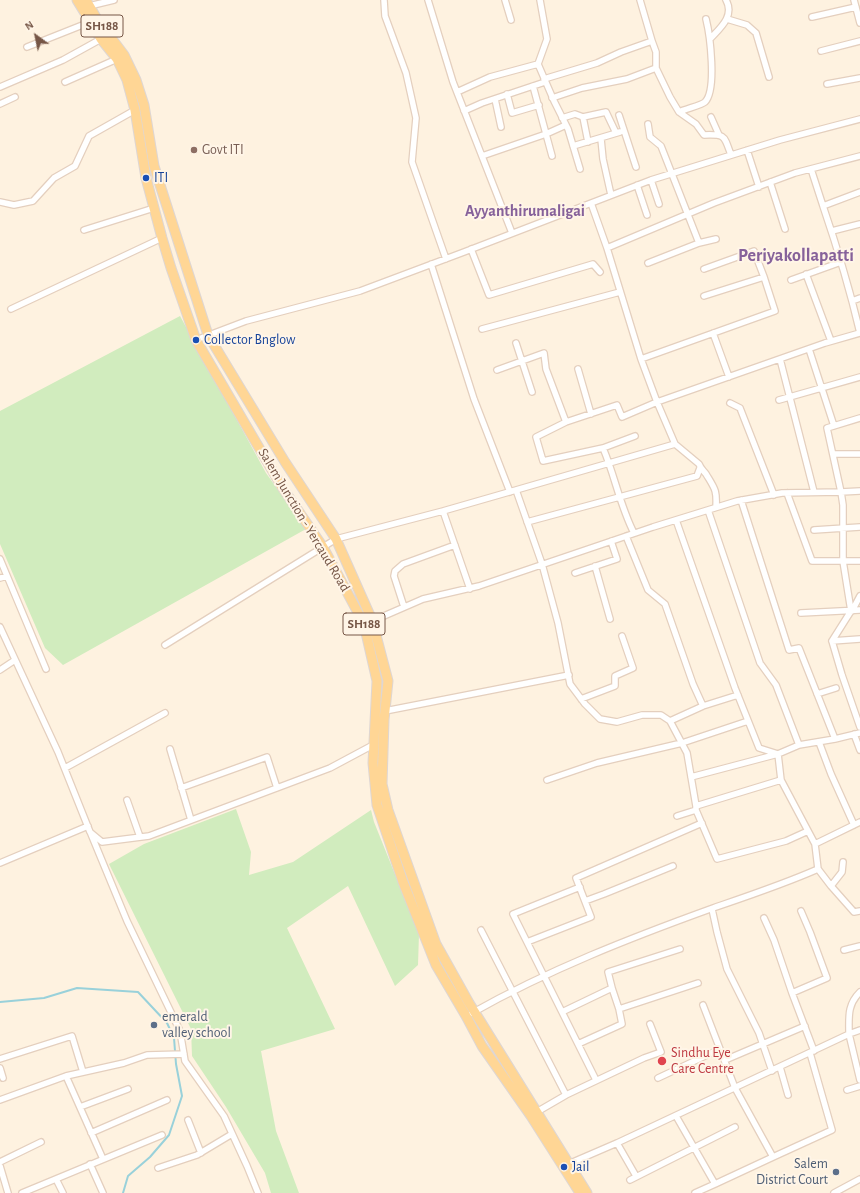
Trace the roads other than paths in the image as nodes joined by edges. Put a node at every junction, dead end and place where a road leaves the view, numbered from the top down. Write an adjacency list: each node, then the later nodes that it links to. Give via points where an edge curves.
1 (77, 0): 16 (main road)
2 (114, 0): 10 (street)
3 (384, 0): 91 (street, via 385,16 406,73 416,118 412,162)
4 (428, 0): 34 (street)
5 (505, 0): 15 (street)
6 (540, 0): 25 (street, via 548,39)
7 (640, 0): 20 (street)
8 (726, 0): 14 (street, via 729,5)
9 (854, 0): 11 (street)
10 (88, 3): 24 (main road, Salem Junction - Yercaud Road / SH188)
11 (856, 7): 12 (street); 17 (street)
12 (812, 17)
13 (706, 19): 19 (street)
14 (727, 19): 19 (street); 27 (street, via 747,25 756,33)
15 (511, 20)
16 (90, 22): 18 (main road); 22 (street)
17 (860, 23)
18 (101, 39): 24 (main road); 33 (street, via 63,60)
19 (710, 39): 43 (street, via 710,96 704,104)
20 (652, 40): 26 (street, via 656,52); 29 (street, via 597,63)
21 (860, 41): 23 (street)
22 (27, 47)
23 (821, 51)
24 (119, 55): 30 (street); 41 (main road, Salem Junction - Yercaud Road / SH188); 107 (main road, SH188, via 136,80 144,104 154,166)
25 (538, 64): 29 (street); 34 (street, via 490,77)
26 (656, 68): 37 (street, via 627,79 582,88); 43 (street)
27 (770, 77)
28 (860, 78): 31 (street)
29 (545, 80): 32 (street); 37 (street)
30 (65, 82)
31 (827, 84)
32 (533, 86): 35 (street); 40 (street)
33 (0, 87)
34 (457, 92): 42 (street)
35 (507, 94): 38 (street); 40 (street, via 512,113)
36 (15, 97): 39 (street)
37 (552, 98): 47 (street)
38 (494, 99): 42 (street); 51 (street)
39 (0, 104)
40 (539, 105): 53 (street)
41 (135, 110): 74 (street, via 89,136 75,166 54,178 33,201 14,205); 78 (main road, Salem Junction - Yercaud Road / SH188, via 146,178)
42 (464, 111): 61 (street)
43 (679, 112): 55 (street, via 696,124 704,135)
44 (619, 115): 52 (street)
45 (583, 117): 47 (street, via 575,114); 54 (street, via 606,112); 57 (street)
46 (711, 117): 55 (street)
47 (562, 118): 50 (street)
48 (860, 119): 59 (street)
49 (648, 124): 67 (street, via 650,138 661,146)
50 (566, 125): 53 (street); 58 (street)
51 (501, 126)
52 (624, 131): 54 (street); 64 (street)
53 (546, 134): 61 (street); 62 (street)
54 (616, 134): 56 (street)
55 (719, 135): 60 (street, via 725,138)
56 (600, 139): 57 (street); 73 (street)
57 (588, 142): 58 (street)
58 (573, 146): 65 (street)
59 (747, 150): 60 (street); 71 (street)
60 (732, 155): 67 (street)
61 (482, 156): 85 (street)
62 (552, 156)
63 (860, 156): 66 (street)
64 (636, 168)
65 (580, 169)
66 (811, 169): 69 (street); 77 (street)
67 (672, 173): 68 (street); 79 (street)
68 (651, 180): 70 (street); 76 (street)
69 (770, 182): 71 (street); 82 (street)
70 (637, 185): 73 (street); 80 (street)
71 (759, 187): 79 (street)
72 (860, 192): 77 (street)
73 (611, 195): 75 (street)
74 (0, 202)
75 (590, 203): 85 (street); 89 (street)
76 (659, 204)
77 (823, 206): 84 (street)
78 (154, 208): 83 (street); 86 (main road, Salem Junction - Yercaud Road / SH188)
79 (687, 214): 88 (street); 89 (street)
80 (648, 215)
81 (860, 224): 84 (street)
82 (785, 229)
83 (84, 230)
84 (832, 231): 92 (street)
85 (512, 233): 90 (street)
86 (162, 238): 104 (street); 108 (main road, Salem Junction - Yercaud Road / SH188)
87 (716, 239): 88 (street)
88 (699, 243): 93 (street)
89 (607, 248): 100 (street)
90 (471, 249): 91 (street); 96 (street, via 489,295 593,264)
91 (446, 259): 94 (street)
92 (841, 262): 97 (street); 103 (street)
93 (648, 263)
94 (431, 264): 107 (street, via 360,291 246,321); 138 (street, via 474,399)
95 (704, 269): 98 (street, via 754,251)
96 (600, 272)
97 (806, 274): 99 (street); 109 (street)
98 (764, 277): 101 (street); 106 (street, via 775,311)
99 (791, 280)
100 (620, 292): 105 (street); 112 (street)
101 (704, 296)
102 (860, 298): 103 (street)
103 (852, 300): 109 (street, via 860,333)
104 (11, 309)
105 (482, 329)
106 (713, 333): 112 (street); 117 (street)
107 (208, 335): 108 (street); 155 (main road, SH188, via 277,449)
108 (196, 340): 158 (main road, Salem Junction - Yercaud Road / SH188, via 282,487)
109 (831, 342): 111 (street)
110 (516, 343): 114 (street)
111 (809, 349): 113 (street); 119 (street)
112 (641, 359): 123 (street)
113 (780, 359): 117 (street); 121 (street)
114 (522, 361): 116 (street); 120 (street); 127 (street, via 544,354 546,369)
115 (578, 369): 125 (street)
116 (496, 370)
117 (729, 377): 123 (street)
118 (860, 377): 119 (street)
119 (822, 388): 121 (street); 128 (street)
120 (532, 392)
121 (790, 397): 122 (street); 139 (street)
122 (778, 400)
123 (657, 402): 125 (street, via 622,416 617,405); 130 (street)
124 (730, 402): 142 (street, via 740,408)
125 (591, 414): 127 (street)
126 (860, 418): 128 (street)
127 (566, 422): 131 (street, via 536,437 543,461)
128 (834, 426): 132 (street, via 827,428)
129 (635, 436): 131 (street)
130 (675, 444): 134 (street); 135 (street, via 699,464)
131 (603, 448): 134 (street)
132 (833, 454): 133 (street); 140 (street)
133 (860, 454)
134 (609, 463): 136 (street); 143 (street)
135 (700, 468): 143 (street, via 697,476); 145 (street, via 717,492)
136 (516, 490): 138 (street); 149 (street)
137 (860, 491): 140 (street)
138 (510, 492): 147 (street)
139 (814, 492): 140 (street); 141 (street)
140 (841, 492): 150 (street)
141 (787, 493): 142 (street); 160 (street, via 812,561)
142 (774, 495): 144 (street)
143 (620, 496): 149 (street); 153 (street)
144 (741, 500): 145 (street); 185 (street, via 789,650 799,648)
145 (716, 507): 146 (street)
146 (708, 510): 148 (street); 199 (street, via 760,663 776,685)
147 (443, 511): 155 (street); 157 (street)
148 (676, 520): 153 (street); 186 (street)
149 (527, 522): 162 (street)
150 (843, 527): 151 (street); 152 (street); 160 (street)
151 (860, 527)
152 (814, 530)
153 (634, 533): 154 (street)
154 (626, 536): 156 (street); 188 (street, via 648,590 664,604)
155 (336, 539): 158 (street); 174 (main road, SH188)
156 (611, 541): 162 (street); 163 (street, via 617,559)
157 (455, 545): 167 (street); 169 (street, via 403,564 395,571 394,576)
158 (323, 547): 174 (main road, Salem Junction - Yercaud Road / SH188); 179 (street)
159 (0, 559): 165 (street)
160 (843, 560): 161 (street); 171 (street)
161 (860, 561)
162 (542, 564): 167 (street); 183 (street)
163 (595, 566): 164 (street); 173 (street)
164 (575, 573)
165 (7, 576): 166 (street); 181 (street)
166 (0, 578)
167 (470, 588): 169 (street, via 423,599)
168 (860, 596): 171 (street)
169 (404, 607): 174 (street)
170 (860, 610): 171 (street)
171 (851, 611): 172 (street); 178 (street)
172 (801, 613)
173 (610, 619)
174 (368, 622): 189 (main road, SH188, via 388,681); 198 (main road, Salem Junction - Yercaud Road / SH188, via 377,681)
175 (0, 627): 180 (street)
176 (622, 636): 187 (street, via 633,668 615,676 615,686)
177 (860, 639): 178 (street)
178 (832, 641): 193 (street)
179 (165, 645)
180 (15, 660): 182 (street); 203 (street)
181 (46, 669)
182 (0, 670)
183 (569, 675): 187 (street, via 570,684); 189 (street)
184 (836, 688): 185 (street)
185 (817, 694): 195 (street)
186 (738, 695): 188 (street); 192 (street)
187 (582, 699): 191 (street, via 600,719 618,722 642,715 661,715)
188 (703, 706): 191 (street)
189 (385, 711): 246 (main road, SH188, via 382,784 388,810 436,944)
190 (165, 713): 203 (street)
191 (670, 721): 197 (street)
192 (748, 721): 197 (street); 202 (street, via 759,748)
193 (860, 727)
194 (857, 733): 195 (street); 201 (street)
195 (835, 739): 196 (street)
196 (819, 742): 199 (street); 215 (street)
197 (682, 743): 204 (street, via 687,753); 205 (street, via 597,763)
198 (373, 745): 208 (street, via 330,768); 246 (main road, Salem Junction - Yercaud Road / SH188, via 377,805 403,882 436,965)
199 (799, 745): 202 (street)
200 (170, 749): 207 (street)
201 (860, 750)
202 (778, 754): 204 (street); 206 (street)
203 (65, 768): 216 (street)
204 (691, 777): 210 (street)
205 (547, 780)
206 (781, 780): 210 (street); 218 (street)
207 (181, 788): 208 (street, via 266,757); 212 (street)
208 (277, 788): 212 (street)
209 (127, 800): 219 (street)
210 (696, 808): 211 (street); 214 (street)
211 (677, 816)
212 (191, 820): 219 (street)
213 (860, 822): 215 (street)
214 (702, 823): 218 (street, via 717,859 786,841); 226 (street, via 576,878)
215 (854, 825): 220 (street)
216 (88, 826): 217 (street); 222 (street)
217 (90, 832): 219 (street, via 102,842); 255 (street, via 127,921 180,1031)
218 (808, 832): 220 (street)
219 (140, 837)
220 (815, 844): 224 (street)
221 (843, 862): 225 (street, via 842,872)
222 (0, 863)
223 (673, 866): 227 (street)
224 (818, 869): 225 (street); 228 (street, via 784,884)
225 (831, 886): 229 (street, via 854,912)
226 (580, 887): 227 (street); 233 (street, via 513,914)
227 (585, 901): 233 (street, via 591,917)
228 (712, 908): 237 (street, via 612,946); 252 (street, via 727,969)
229 (860, 910)
230 (801, 911): 242 (street, via 827,978)
231 (764, 918): 242 (street)
232 (481, 930): 240 (street)
233 (527, 942): 237 (street)
234 (860, 946): 236 (street)
235 (680, 949): 239 (street, via 608,972)
236 (844, 950)
237 (544, 976): 240 (street); 245 (street)
238 (698, 983): 244 (street)
239 (612, 988): 244 (street); 245 (street)
240 (512, 991): 246 (street); 271 (street)
241 (860, 992): 250 (street, via 849,1009)
242 (792, 993): 248 (street)
243 (703, 1004): 253 (street)
244 (619, 1009): 251 (street, via 622,1024)
245 (562, 1012): 251 (street)
246 (470, 1014): 276 (main road, SH188)
247 (650, 1024): 265 (street, via 661,1052)
248 (805, 1026): 252 (street); 254 (street)
249 (860, 1030): 250 (street)
250 (849, 1034): 254 (street); 266 (street)
251 (578, 1044): 265 (street)
252 (763, 1044): 257 (street); 260 (street)
253 (720, 1049): 257 (street); 264 (street)
254 (812, 1052): 258 (street); 287 (street, via 832,1130)
255 (184, 1054): 261 (street, via 147,1055); 281 (street, via 185,1061 224,1116)
256 (0, 1059): 261 (street, via 72,1036)
257 (725, 1060): 268 (street)
258 (780, 1067): 260 (street); 272 (street)
259 (0, 1068): 263 (street)
260 (772, 1071): 268 (street)
261 (83, 1072): 262 (street)
262 (66, 1076): 273 (street); 275 (street)
263 (3, 1078)
264 (658, 1078)
265 (596, 1080): 271 (street)
266 (860, 1080)
267 (860, 1086): 270 (street)
268 (735, 1088): 277 (street); 287 (street)
269 (128, 1089): 275 (street)
270 (846, 1090)
271 (566, 1095): 276 (street)
272 (788, 1095)
273 (0, 1100)
274 (167, 1100): 280 (street)
275 (80, 1106): 280 (street)
276 (534, 1114): 291 (main road, SH188)
277 (676, 1116): 284 (street); 285 (street)
278 (188, 1120): 286 (street)
279 (735, 1127): 285 (street)
280 (91, 1133): 288 (street)
281 (232, 1134): 286 (street); 303 (street)
282 (162, 1135): 288 (street)
283 (41, 1142): 289 (street)
284 (616, 1143): 291 (street); 294 (street)
285 (695, 1147): 294 (street); 298 (street)
286 (201, 1152): 293 (street)
287 (774, 1157): 298 (street)
288 (103, 1159): 290 (street)
289 (0, 1162)
290 (90, 1164): 295 (street); 302 (street)
291 (567, 1165): 304 (main road, SH188); 305 (main road, SH188)
292 (0, 1166): 299 (street)
293 (158, 1168)
294 (636, 1176): 297 (street)
295 (56, 1179): 300 (street); 301 (street)
296 (860, 1179): 307 (street)
297 (630, 1180)
298 (715, 1184): 306 (street)
299 (8, 1193)
300 (22, 1193)
301 (63, 1193)
302 (103, 1193)
303 (258, 1193)
304 (580, 1193)
305 (587, 1193)
306 (695, 1193)
307 (834, 1193)

